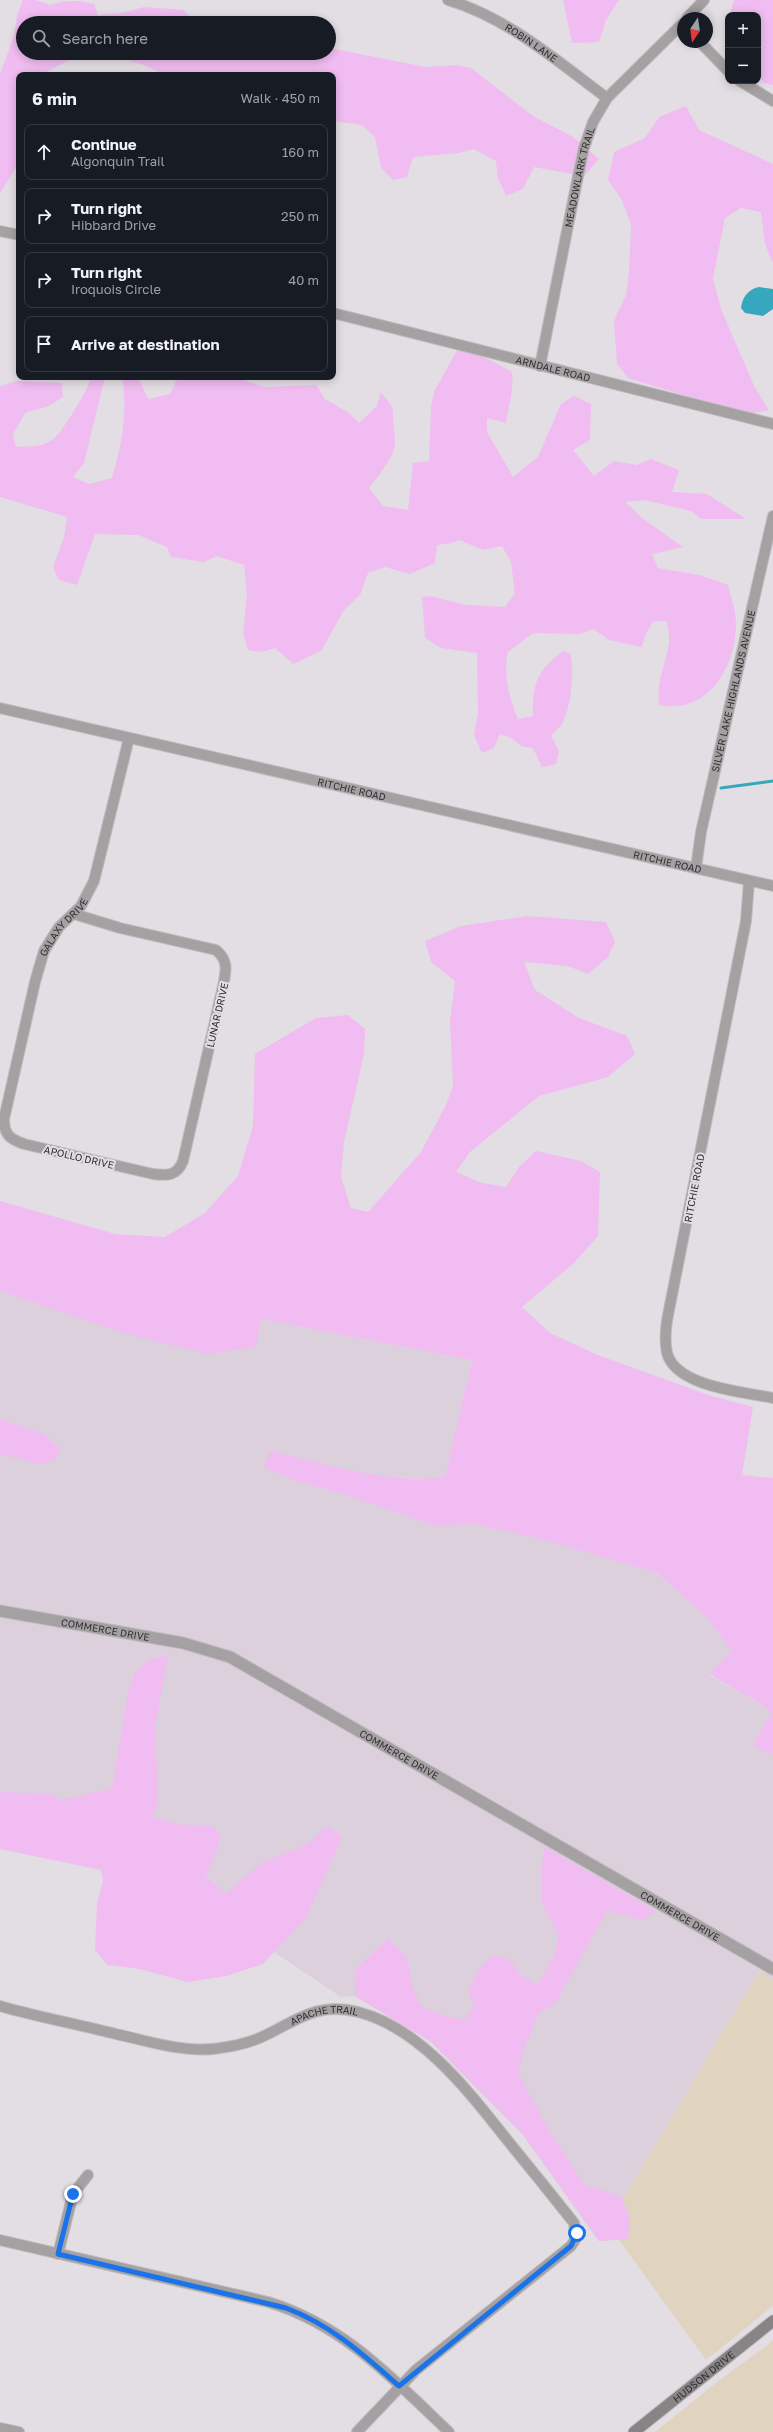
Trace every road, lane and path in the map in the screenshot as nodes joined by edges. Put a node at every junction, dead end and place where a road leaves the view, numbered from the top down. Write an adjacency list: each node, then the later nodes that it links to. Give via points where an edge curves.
1 (448, 0): 8 (street, ROBIN LANE, via 516,31)
2 (704, 0): 3 (street, MEADOWLARK TRAIL)
3 (693, 12)
4 (677, 29): 8 (street, MEADOWLARK TRAIL)
5 (706, 48): 6 (street)
6 (725, 67)
7 (745, 84): 9 (street)
8 (607, 98): 13 (street, MEADOWLARK TRAIL, via 592,122 584,148)
9 (773, 101)
10 (0, 231): 11 (street)
11 (16, 234)
12 (336, 314): 13 (street, ARNDALE ROAD)
13 (540, 366): 14 (street, ARNDALE ROAD)
14 (773, 424)
15 (773, 516): 18 (street, SILVER LAKE HIGHLANDS AVENUE, via 701,832)
16 (0, 708): 17 (street, RITCHIE ROAD)
17 (129, 738): 18 (street, RITCHIE ROAD); 21 (street, GALAXY DRIVE, via 97,871 81,906)
18 (696, 868): 19 (street, RITCHIE ROAD)
19 (749, 881): 20 (street); 24 (street, RITCHIE ROAD, via 746,921 668,1318 666,1346 674,1367 690,1378)
20 (773, 886)
21 (74, 914): 22 (street, GALAXY DRIVE, via 59,927 44,951); 23 (street, LUNAR DRIVE, via 120,928 216,950 222,955 227,966 183,1161 180,1169)
22 (4, 1119): 23 (street, APOLLO DRIVE, via 4,1128 9,1137 24,1144 153,1174)
23 (171, 1174)
24 (773, 1398)
25 (0, 1611): 26 (street, COMMERCE DRIVE, via 183,1643 230,1657)
26 (773, 1969)
27 (0, 2006): 32 (street, APACHE TRAIL, via 168,2046 199,2050 224,2048 248,2042 269,2034 296,2018 313,2012 340,2009 367,2015 404,2035 449,2071 572,2220 577,2233 571,2246)
28 (88, 2175): 30 (street, via 73,2194)
29 (0, 2240): 30 (street)
30 (58, 2254): 32 (street, via 286,2308 342,2336)
31 (773, 2321): 37 (main road, HUDSON DRIVE)
32 (399, 2386): 35 (street); 36 (street)
33 (0, 2428): 34 (street)
34 (20, 2432)
35 (357, 2432)
36 (449, 2432)
37 (634, 2432)

